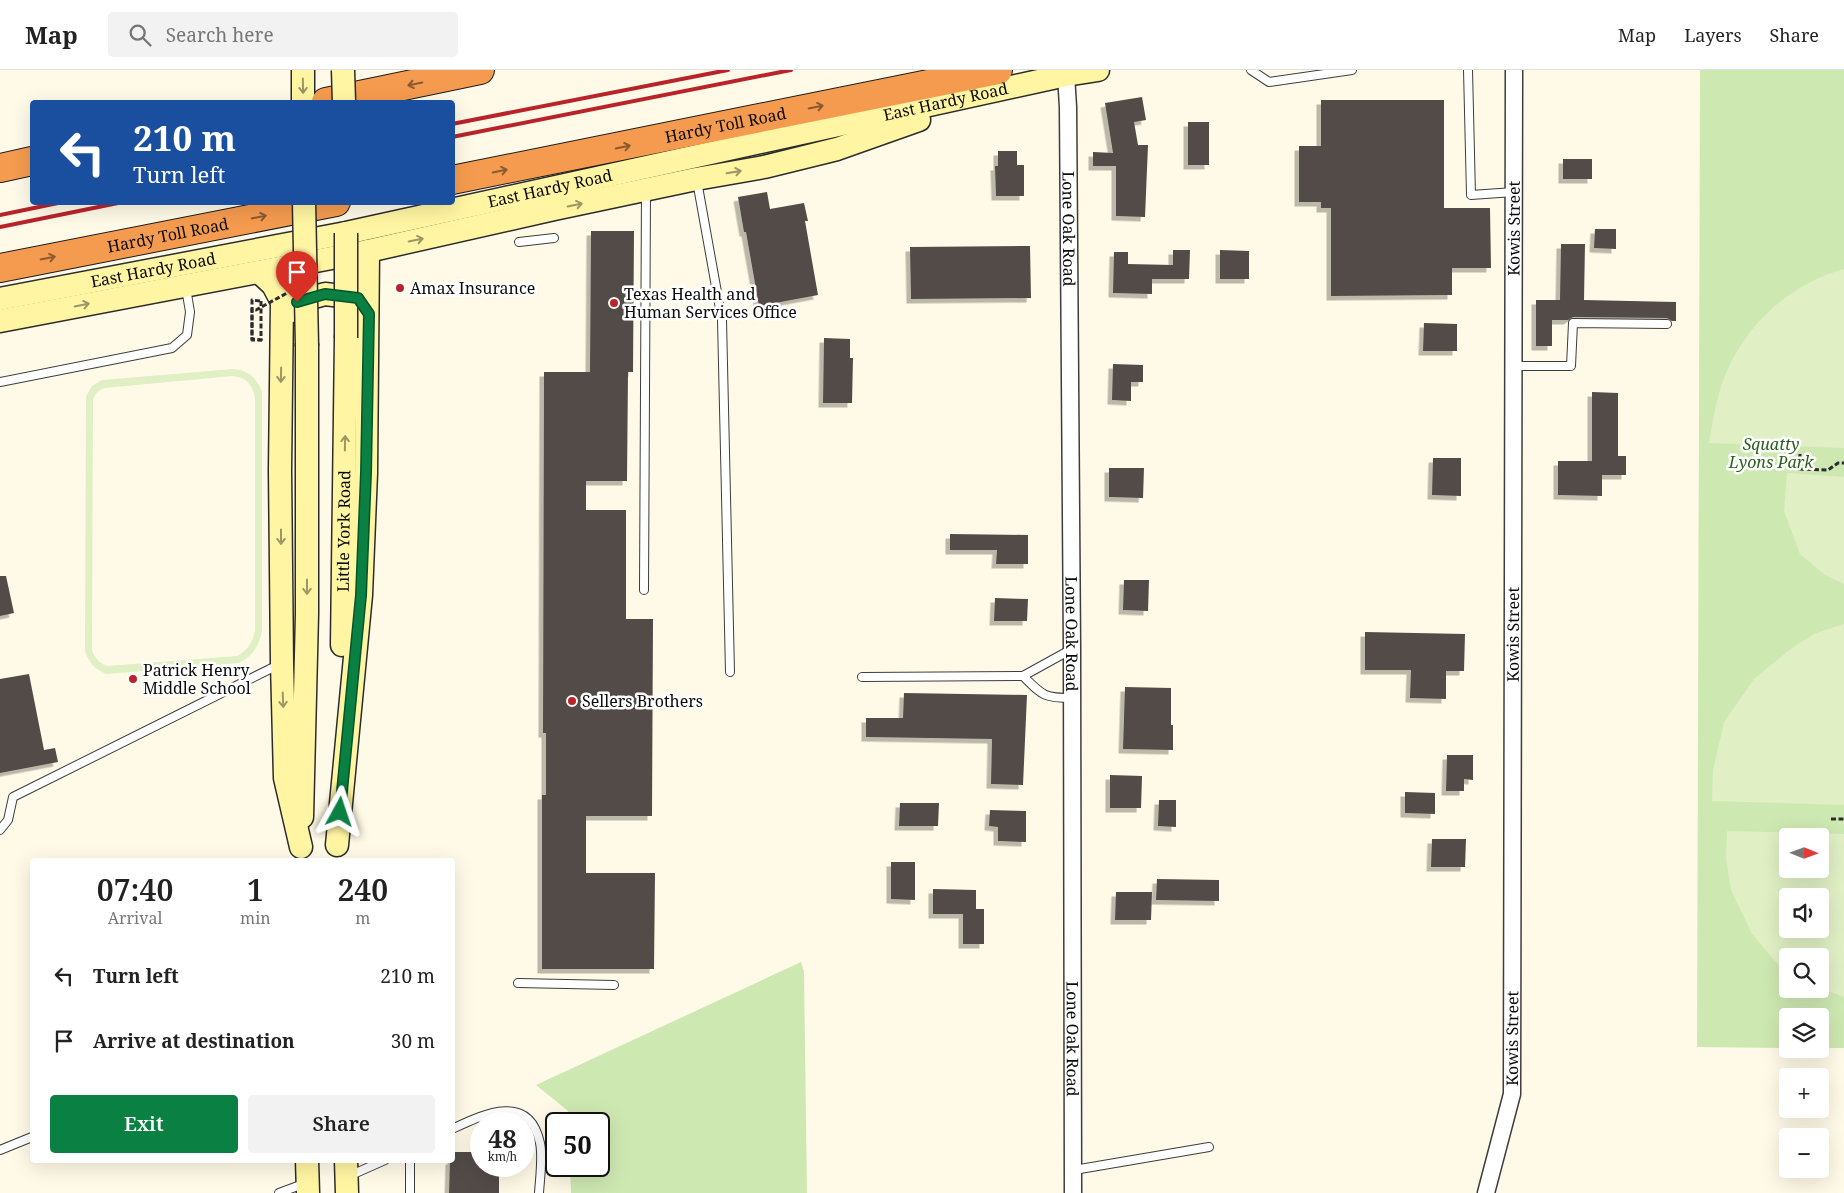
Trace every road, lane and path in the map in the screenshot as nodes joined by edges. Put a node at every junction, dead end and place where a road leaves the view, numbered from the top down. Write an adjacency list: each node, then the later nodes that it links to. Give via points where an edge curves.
1 (303, 70): 11 (main road, one-way to 11)
2 (343, 70): 13 (main road, bridge)
3 (480, 70): 12 (highway, one-way to 12)
4 (998, 70): 18 (highway, Hardy Toll Road, one-way to 4)
5 (1098, 70): 10 (main road, East Hardy Road)
6 (1251, 70): 7 (lane, via 1269,82)
7 (1352, 70)
8 (1468, 70): 21 (lane, via 1471,195)
9 (1514, 70): 21 (street, Kowis Street)
10 (1066, 75): 19 (main road, one-way to 10, via 837,149); 25 (main road, East Hardy Road); 45 (street, Lone Oak Road)
11 (303, 100)
12 (336, 100)
13 (344, 100)
14 (30, 155): 15 (highway)
15 (0, 158)
16 (30, 162): 17 (highway)
17 (0, 168)
18 (455, 179)
19 (696, 179): 20 (main road); 47 (lane, via 722,320)
20 (646, 190): 29 (main road, one-way to 20); 44 (lane)
21 (1514, 192): 40 (street, Kowis Street)
22 (304, 205): 27 (main road, bridge)
23 (321, 205): 30 (highway, Hardy Toll Road, one-way to 23)
24 (346, 205): 25 (main road, Little York Road)
25 (346, 233): 27 (main road, East Hardy Road); 54 (main road, Little York Road, one-way to 25, bridge, via 343,614)
26 (554, 238): 28 (lane)
27 (304, 242): 34 (main road, East Hardy Road); 55 (main road, one-way to 55, bridge, via 307,614)
28 (519, 242)
29 (368, 251): 31 (main road); 36 (main road)
30 (0, 268)
31 (259, 272): 32 (main road); 39 (main road, via 273,285 282,302)
32 (186, 286): 37 (main road, one-way to 32); 41 (lane, via 190,312 187,335 172,348)
33 (294, 289): 35 (path, bridge, via 264,305 256,310 252,310 252,340 261,340 261,320 261,310 261,301 252,300 252,339 261,340 262,304)
34 (0, 299)
35 (265, 304)
36 (369, 314): 39 (main road, via 358,298 325,294 297,302); 54 (main road, via 361,595)
37 (0, 321)
38 (1667, 324): 40 (lane, via 1573,324 1572,366)
39 (282, 326): 46 (main road, one-way to 46)
40 (1514, 366): 72 (street, Kowis Street, via 1512,1094)
41 (0, 382)
42 (1800, 454): 43 (path, via 1799,469 1828,470)
43 (1844, 463)
44 (644, 590)
45 (1072, 649): 48 (lane); 50 (street, Lone Oak Road)
46 (282, 663): 53 (lane, via 13,796 8,820); 55 (main road, one-way to 55, via 285,778)
47 (730, 672)
48 (1023, 676): 49 (lane); 50 (lane, via 1044,696)
49 (862, 677)
50 (1073, 698): 65 (street, Lone Oak Road)
51 (1831, 818): 52 (path)
52 (1844, 819)
53 (0, 830)
54 (337, 853)
55 (301, 854)
56 (518, 983): 57 (lane)
57 (614, 984)
58 (455, 1128): 70 (lane, via 500,1110 529,1117 541,1144)
59 (30, 1138): 61 (lane)
60 (1210, 1147): 65 (lane)
61 (0, 1150)
62 (307, 1163): 67 (main road)
63 (378, 1163): 66 (lane)
64 (410, 1163): 69 (lane)
65 (1074, 1170): 71 (street, Lone Oak Road)
66 (347, 1177)
67 (308, 1188): 68 (lane)
68 (279, 1193)
69 (410, 1193)
70 (539, 1193)
71 (1074, 1193)
72 (1486, 1193)

